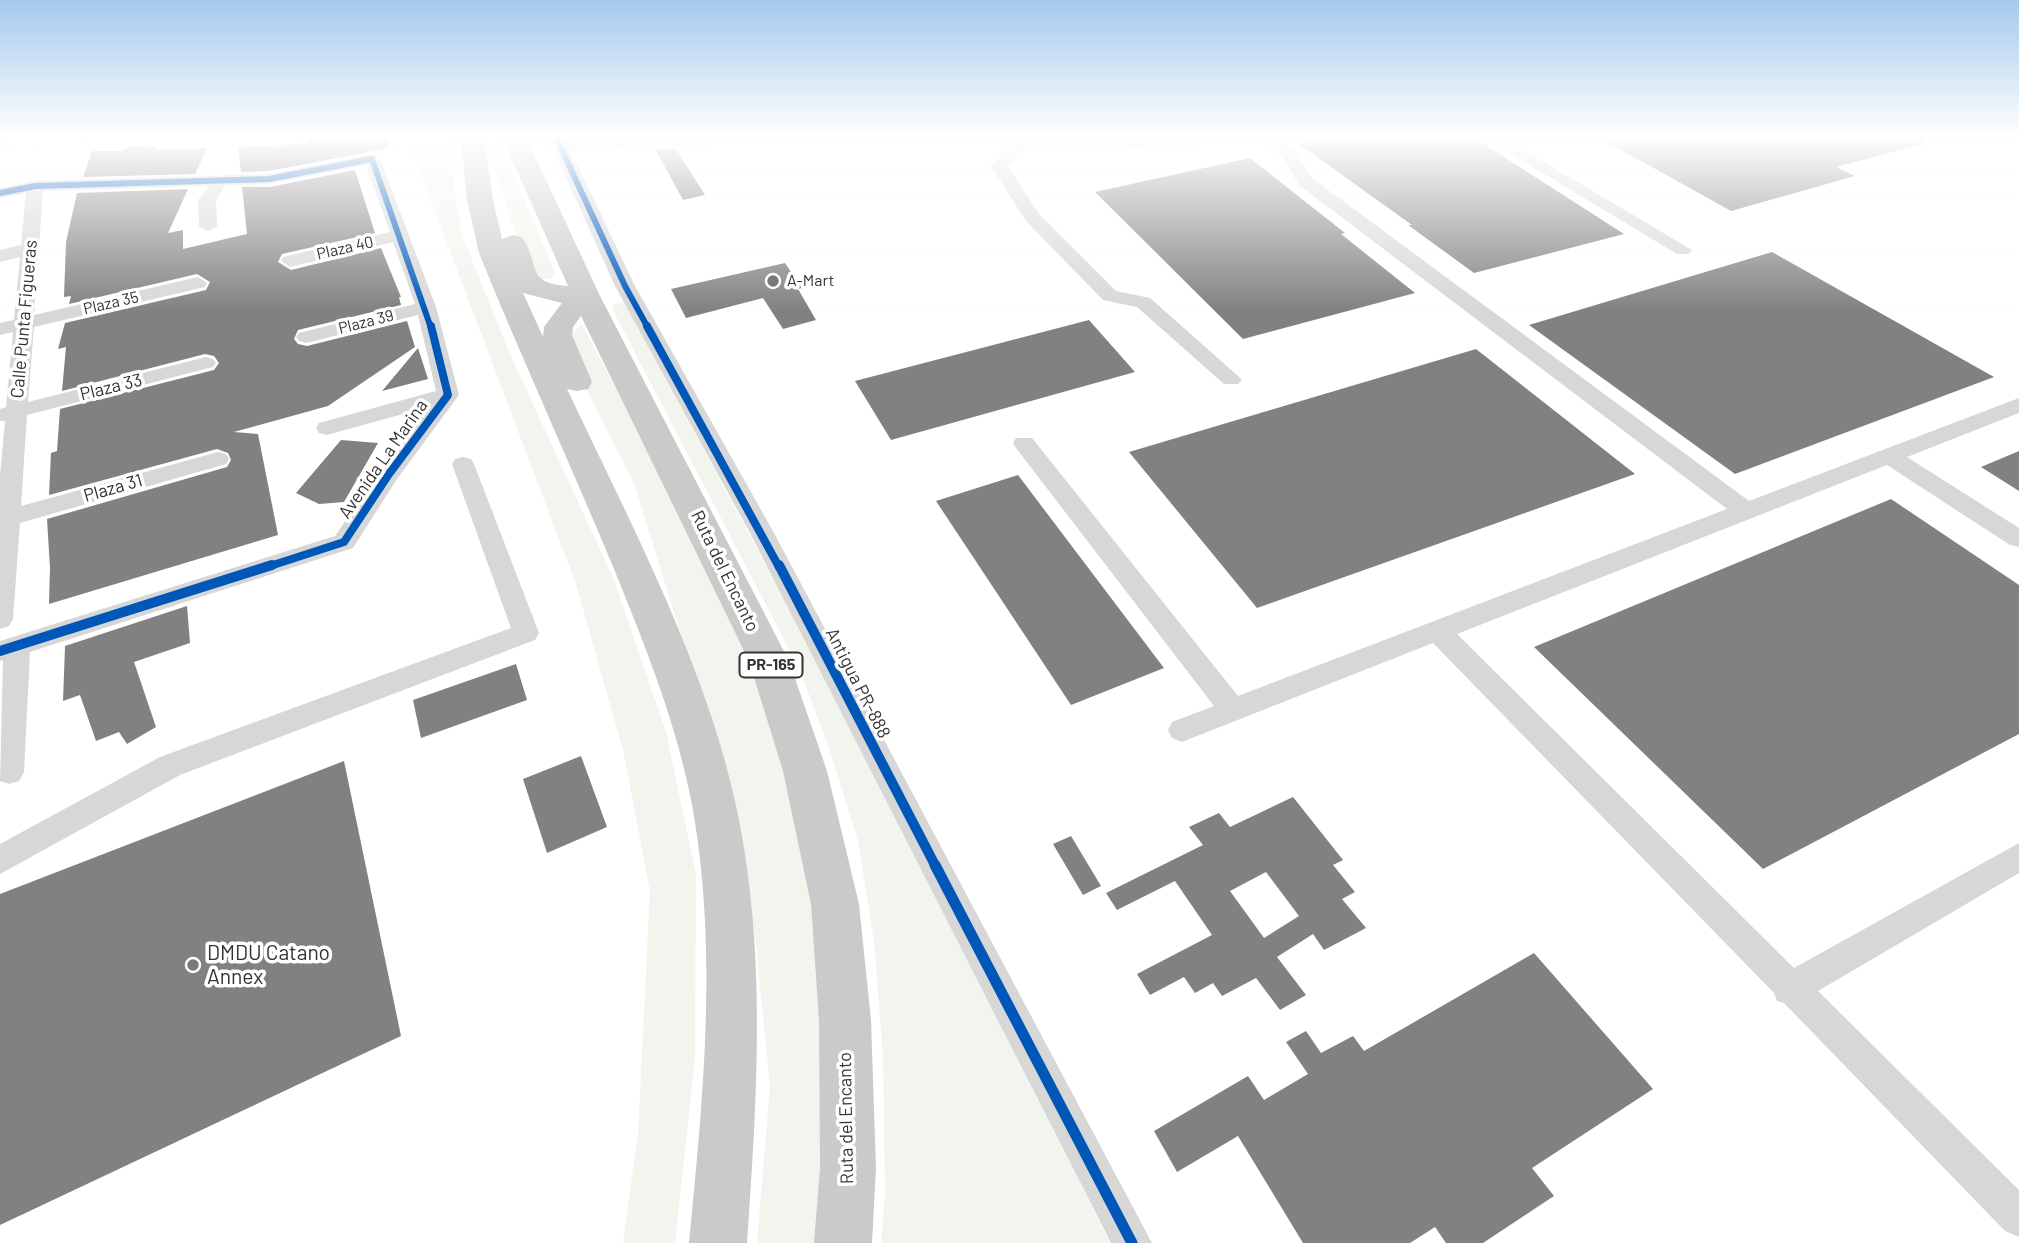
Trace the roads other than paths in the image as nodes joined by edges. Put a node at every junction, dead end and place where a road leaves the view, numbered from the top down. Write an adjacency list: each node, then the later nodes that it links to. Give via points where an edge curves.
1 (34, 195): 13 (street, Calle Punta Figueras)
2 (211, 195): 11 (street)
3 (385, 195): 12 (street, Avenida La Marina)
4 (479, 195): 36 (main road, via 492,253)
5 (497, 195): 18 (main road, via 525,280 543,291)
6 (549, 195): 18 (main road, Ruta del Encanto / PR-165)
7 (576, 195): 18 (street, Antigua PR-888)
8 (1018, 195): 24 (street, via 1032,217 1110,296 1143,302)
9 (1324, 195): 33 (street)
10 (1592, 195): 14 (street)
11 (208, 226)
12 (400, 235): 16 (street, Plaza 40); 19 (street, Avenida La Marina)
13 (29, 249): 15 (street); 20 (street, Calle Punta Figueras)
14 (1683, 250)
15 (0, 256)
16 (290, 261)
17 (198, 283): 20 (street, Plaza 35)
18 (606, 291): 36 (main road, via 565,313 556,327 556,337 629,497); 48 (main road, Ruta del Encanto / PR-165, via 769,661 805,771 835,904 845,1020 848,1168); 49 (street, Antigua PR-888, via 762,533)
19 (426, 307): 22 (street, Plaza 39); 25 (street, Avenida La Marina)
20 (24, 323): 21 (street, Plaza 35); 27 (street, Calle Punta Figueras)
21 (0, 329)
22 (306, 337)
23 (206, 363): 27 (street, Plaza 33)
24 (1231, 380)
25 (448, 394): 28 (street); 39 (street, Avenida La Marina, via 344,542)
26 (2019, 405): 30 (street)
27 (8, 414): 34 (street, Calle Punta Figueras)
28 (327, 428)
29 (1024, 443): 40 (street)
30 (1889, 456): 33 (street); 35 (street)
31 (218, 459): 34 (street, Plaza 31)
32 (463, 464): 44 (street, via 526,633 170,766)
33 (1746, 511): 38 (street)
34 (4, 519): 37 (street, Calle Punta Figueras)
35 (2019, 539)
36 (627, 557): 47 (main road, via 692,721 715,811 729,929 732,1080)
37 (0, 619)
38 (1437, 631): 40 (street); 45 (street)
39 (8, 649): 42 (street)
40 (1233, 710): 41 (street)
41 (1182, 730)
42 (9, 772)
43 (2019, 857): 45 (street)
44 (0, 860)
45 (1789, 989): 46 (street)
46 (2019, 1217)
47 (718, 1243)
48 (843, 1243)
49 (1132, 1243)

